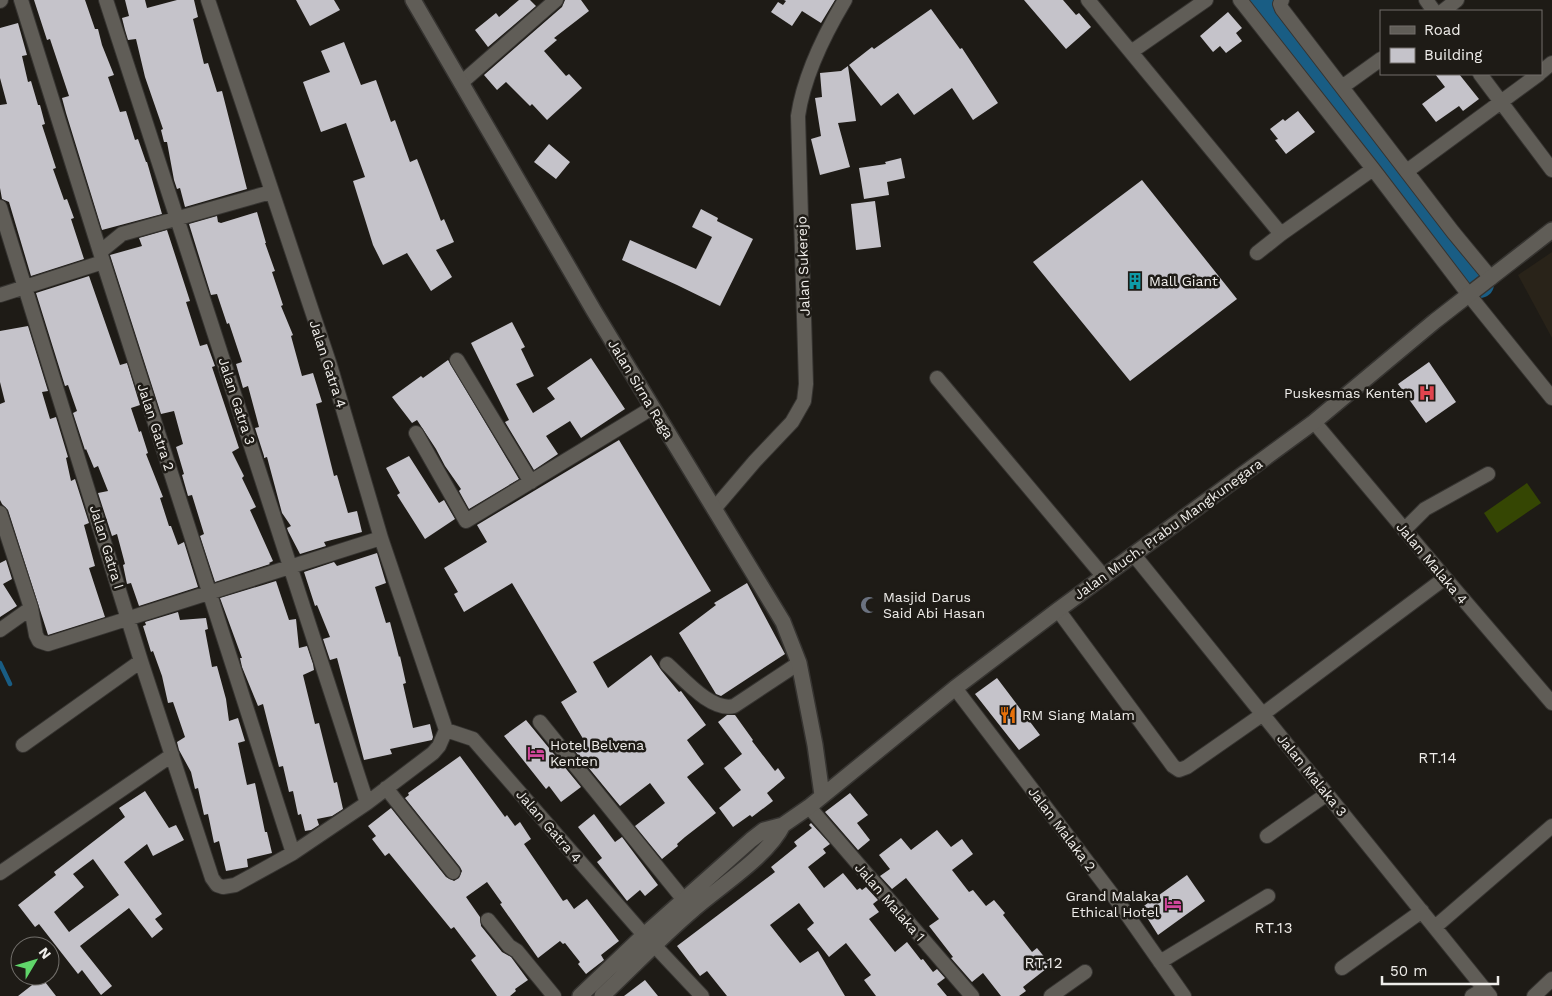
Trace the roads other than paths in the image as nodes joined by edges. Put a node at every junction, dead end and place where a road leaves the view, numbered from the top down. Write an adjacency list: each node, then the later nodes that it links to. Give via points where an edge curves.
1 (21, 0): 31 (street, Jalan Gatra 2)
2 (106, 0): 27 (street, Jalan Gatra 3)
3 (208, 0): 25 (street, Jalan Gatra 4)
4 (413, 0): 19 (main road, Jalan Sirna Raga)
5 (556, 0): 19 (street)
6 (845, 0): 44 (street, Jalan Sukerejo, via 821,43 801,94 798,116 804,401 792,422)
7 (1088, 0): 13 (street)
8 (1206, 0): 13 (street)
9 (1240, 0): 22 (street)
10 (1282, 0): 20 (street, via 1282,9)
11 (1457, 0): 12 (street)
12 (1444, 10)
13 (1131, 52): 29 (street)
14 (1380, 59): 20 (street)
15 (1552, 63): 16 (street)
16 (1542, 71)
17 (1481, 75): 21 (street)
18 (1537, 75): 21 (street)
19 (461, 83): 39 (main road, Jalan Sirna Raga)
20 (1342, 88): 24 (street)
21 (1501, 103): 23 (street); 24 (street)
22 (1373, 169): 29 (street); 35 (street)
23 (1552, 170)
24 (1407, 171): 32 (street)
25 (271, 192): 27 (street); 47 (street, Jalan Gatra 4, via 330,365)
26 (0, 207): 33 (street, Jalan Gatra I)
27 (178, 220): 31 (street, via 122,234); 49 (street, Jalan Gatra 3)
28 (1552, 230): 32 (main road, Jalan Much. Prabu Mangkunegara)
29 (1281, 234): 30 (street)
30 (1257, 253)
31 (101, 257): 33 (street); 52 (street, Jalan Gatra 2)
32 (1490, 278): 35 (main road, Jalan Much. Prabu Mangkunegara)
33 (25, 287): 34 (street); 55 (street, Jalan Gatra I)
34 (0, 295)
35 (1469, 295): 38 (street); 40 (main road, Jalan Much. Prabu Mangkunegara)
36 (457, 360): 43 (street)
37 (937, 378): 50 (street)
38 (1552, 398)
39 (652, 408): 43 (street); 44 (main road, Jalan Sirna Raga)
40 (1314, 422): 46 (street, Jalan Malaka 4); 48 (main road, Jalan Much. Prabu Mangkunegara)
41 (416, 432): 43 (street, via 466,521)
42 (1488, 474): 46 (street, via 1425,509)
43 (531, 482)
44 (714, 508): 58 (main road, Jalan Sirna Raga, via 784,622)
45 (0, 513): 53 (street)
46 (1404, 530): 51 (street, Jalan Malaka 4)
47 (381, 538): 49 (street); 64 (street, Jalan Gatra 4)
48 (1134, 555): 50 (main road, Jalan Much. Prabu Mangkunegara); 62 (street, Jalan Malaka 3)
49 (291, 566): 52 (street); 70 (street, Jalan Gatra 3)
50 (1104, 577): 54 (main road, Jalan Much. Prabu Mangkunegara)
51 (1445, 578): 61 (street, Jalan Malaka 4); 62 (street)
52 (210, 592): 55 (street); 75 (street, Jalan Gatra 2)
53 (30, 608): 55 (street, via 36,635 44,644); 56 (street)
54 (1058, 610): 60 (main road, Jalan Much. Prabu Mangkunegara); 62 (street, via 1179,770)
55 (129, 618): 57 (street, Jalan Gatra I)
56 (0, 630)
57 (141, 661): 65 (street); 66 (street, Jalan Gatra I)
58 (799, 663): 59 (street, via 726,708 706,699); 69 (main road, Jalan Sirna Raga)
59 (667, 664)
60 (955, 688): 69 (main road, Jalan Much. Prabu Mangkunegara); 84 (street, Jalan Malaka 2)
61 (1552, 703)
62 (1263, 714): 68 (street, Jalan Malaka 3)
63 (540, 722): 79 (street)
64 (444, 734): 67 (street, via 433,753); 83 (street, Jalan Gatra 4, via 472,739)
65 (23, 746)
66 (172, 755): 75 (street, Jalan Gatra I, via 217,885 235,885); 77 (street)
67 (386, 788): 70 (street); 76 (street)
68 (1327, 794): 74 (street); 80 (street, Jalan Malaka 3)
69 (822, 795): 71 (main road, Jalan Much. Prabu Mangkunegara)
70 (366, 804): 75 (street)
71 (809, 807): 72 (main road, Jalan Much. Prabu Mangkunegara); 93 (street, Jalan Malaka 1)
72 (783, 826): 79 (main road, Jalan Much. Prabu Mangkunegara, via 764,830); 83 (main road, Jalan Much. Prabu Mangkunegara, via 777,838 694,908)
73 (1552, 826): 82 (street)
74 (1267, 836)
75 (293, 853)
76 (453, 872)
77 (0, 873)
78 (1268, 896): 84 (street)
79 (684, 900): 83 (main road, Jalan Much. Prabu Mangkunegara)
80 (1422, 911): 82 (street, Jalan Malaka 3); 85 (street)
81 (488, 920): 89 (street)
82 (1435, 927): 88 (street, Jalan Malaka 3)
83 (649, 940): 90 (main road, Jalan Much. Prabu Mangkunegara); 91 (main road, Jalan Much. Prabu Mangkunegara); 92 (street, Jalan Gatra 4)
84 (1160, 962): 95 (street, Jalan Malaka 2)
85 (1342, 968)
86 (1085, 972): 94 (street)
87 (1552, 979): 96 (street)
88 (1482, 994)
89 (554, 996)
90 (580, 996)
91 (602, 996)
92 (702, 996)
93 (972, 996)
94 (1051, 996)
95 (1184, 996)
96 (1534, 996)

